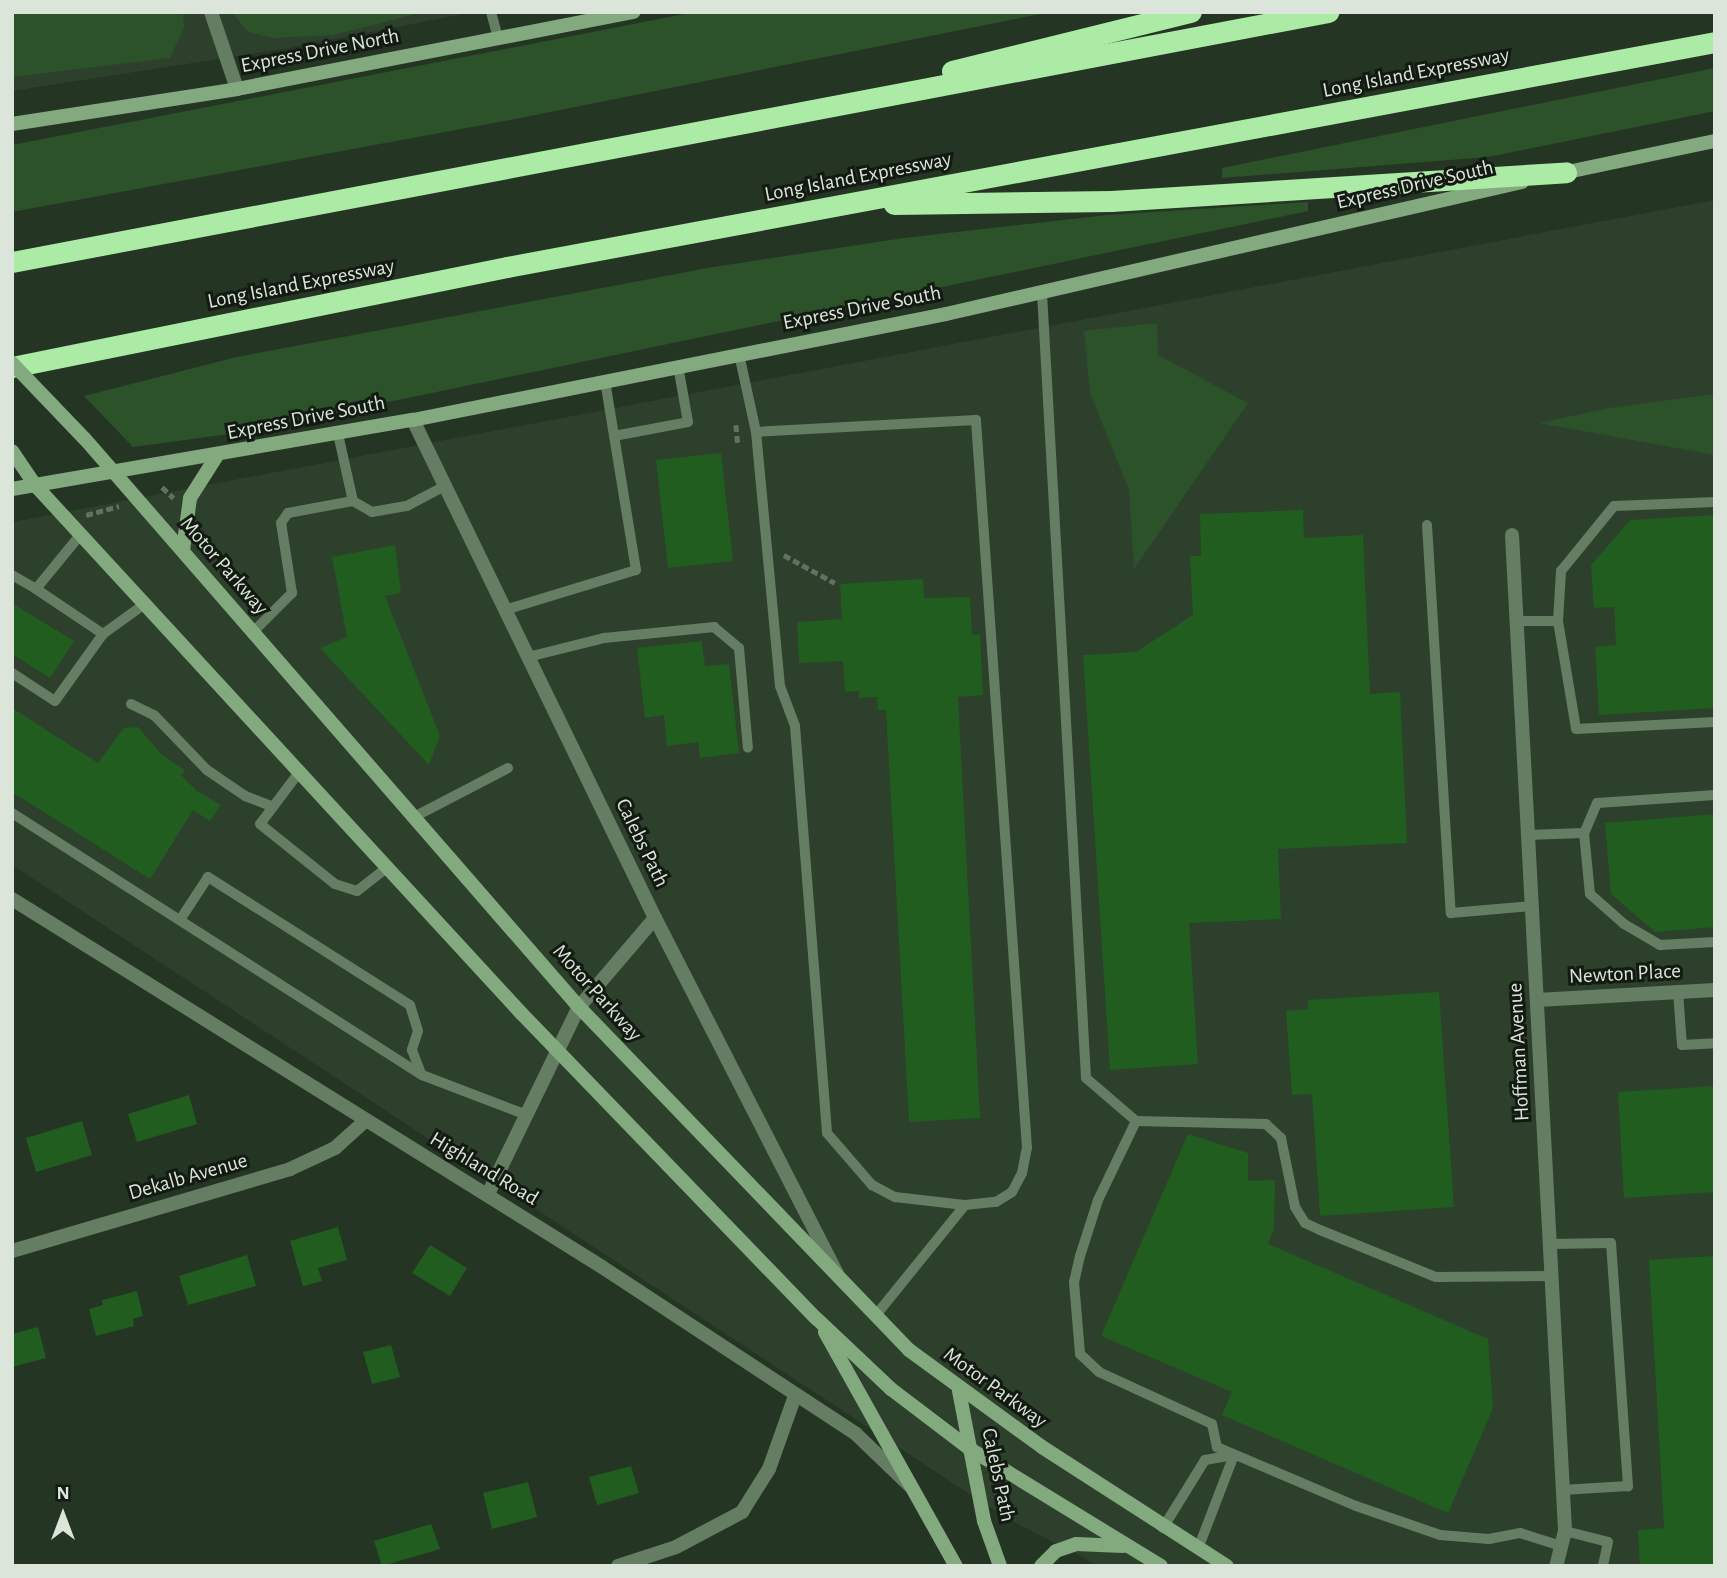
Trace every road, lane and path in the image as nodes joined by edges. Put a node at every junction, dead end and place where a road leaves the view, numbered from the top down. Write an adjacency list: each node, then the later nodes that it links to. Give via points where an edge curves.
1 (211, 12): 8 (street)
2 (491, 12): 6 (lane)
3 (634, 12): 6 (main road, Express Drive North)
4 (1191, 12): 10 (highway)
5 (1328, 12): 10 (highway)
6 (498, 38): 8 (main road, Express Drive North)
7 (1715, 42): 13 (highway, Long Island Expressway)
8 (237, 89): 9 (main road, Express Drive North)
9 (12, 124)
10 (697, 133): 14 (highway)
11 (1715, 141): 12 (main road, Express Drive South)
12 (1566, 172): 13 (highway, via 1111,201 963,206); 15 (main road, Express Drive South)
13 (854, 202): 17 (highway, Long Island Expressway)
14 (12, 262)
15 (1042, 293): 16 (main road, Express Drive South); 79 (lane, via 1086,1078)
16 (738, 354): 18 (main road, Express Drive South); 22 (lane)
17 (12, 365): 28 (main road, Motor Parkway, bridge)
18 (678, 366): 19 (main road, Express Drive South); 24 (lane, via 688,422)
19 (605, 381): 21 (main road, Express Drive South); 24 (lane)
20 (734, 413): 25 (path)
21 (413, 420): 23 (main road, Express Drive South); 30 (street, Calebs Path)
22 (756, 432): 82 (lane, via 780,686 795,726 827,1133 872,1185 895,1197); 82 (lane, via 976,420 1027,1149 1012,1192 996,1202)
23 (338, 434): 27 (main road, Express Drive South); 34 (lane)
24 (614, 436): 47 (lane, via 636,570)
25 (739, 449)
26 (12, 451): 29 (main road)
27 (216, 457): 28 (main road, Express Drive South); 41 (main road, via 190,498)
28 (114, 471): 29 (main road, Express Drive South); 41 (main road, Motor Parkway)
29 (34, 485): 32 (main road, Express Drive South); 39 (main road)
30 (445, 486): 34 (lane, via 407,506 372,512); 47 (street, Calebs Path)
31 (162, 487): 33 (path, via 164,494)
32 (12, 489)
33 (177, 500)
34 (353, 501): 50 (lane, via 288,513 281,523 292,593)
35 (1715, 502): 49 (lane, via 1614,506 1561,571)
36 (119, 506): 37 (path)
37 (86, 515)
38 (1427, 524): 67 (lane, via 1451,913)
39 (81, 534): 45 (lane); 46 (main road)
40 (1512, 536): 48 (street, Hoffman Avenue)
41 (183, 550): 50 (main road, Motor Parkway)
42 (776, 552): 44 (path)
43 (12, 575): 45 (lane)
44 (835, 583)
45 (36, 589): 51 (lane)
46 (146, 603): 51 (lane); 58 (main road)
47 (505, 610): 52 (street, Calebs Path)
48 (1515, 621): 49 (lane); 64 (street, Hoffman Avenue)
49 (1558, 621): 55 (lane, via 1576,729)
50 (254, 631): 62 (main road, Motor Parkway)
51 (103, 634): 53 (lane, via 55,701)
52 (528, 657): 56 (lane, via 604,638 714,627 739,648); 68 (street, Calebs Path)
53 (12, 673)
54 (131, 704): 60 (lane, via 154,715 207,770 245,796)
55 (1715, 722)
56 (748, 748)
57 (508, 768): 62 (lane)
58 (300, 771): 60 (lane); 65 (main road)
59 (1715, 795): 63 (lane, via 1597,803)
60 (273, 807): 65 (lane, via 260,824 335,884 357,891)
61 (12, 813): 69 (lane)
62 (414, 817): 74 (main road, Motor Parkway)
63 (1584, 833): 64 (lane); 70 (lane, via 1590,894 1624,923 1660,945)
64 (1527, 835): 67 (street, Hoffman Avenue)
65 (388, 867): 76 (main road)
66 (12, 899): 80 (street, Highland Road)
67 (1531, 906): 73 (street, Hoffman Avenue)
68 (655, 918): 74 (street); 86 (street, Calebs Path)
69 (180, 920): 77 (lane); 77 (lane, via 208,877 410,1005 418,1031 412,1050)
70 (1715, 942)
71 (1715, 990): 72 (street, Newton Place)
72 (1678, 992): 73 (street, Newton Place); 75 (lane, via 1682,1045)
73 (1537, 1000): 83 (street, Hoffman Avenue)
74 (579, 1007): 76 (street); 86 (main road, Motor Parkway)
75 (1715, 1043)
76 (558, 1052): 78 (street); 88 (main road)
77 (422, 1075): 78 (lane)
78 (527, 1115): 81 (street)
79 (1136, 1121): 85 (lane, via 1266,1124 1280,1138 1295,1207 1305,1223 1436,1277); 92 (lane, via 1098,1200 1074,1282 1080,1354 1099,1372 1212,1424 1217,1447)
80 (364, 1122): 81 (street, Highland Road); 84 (street, Dekalb Avenue, via 335,1149 290,1169)
81 (488, 1194): 90 (street, Highland Road)
82 (965, 1205): 87 (lane)
83 (1550, 1244): 85 (street, Hoffman Avenue); 93 (lane, via 1611,1243 1628,1486)
84 (12, 1251)
85 (1551, 1276): 93 (street, Hoffman Avenue)
86 (840, 1280): 87 (main road, Motor Parkway)
87 (876, 1315): 89 (main road, Motor Parkway, via 909,1350)
88 (817, 1319): 91 (main road, via 891,1389); 94 (main road)
89 (959, 1391): 91 (main road, Calebs Path); 95 (main road, Motor Parkway)
90 (795, 1396): 94 (street, Highland Road, via 856,1434); 101 (street, via 769,1469 742,1513 676,1547)
91 (970, 1449): 98 (main road); 103 (main road, Calebs Path, via 984,1521)
92 (1234, 1455): 95 (lane, via 1205,1460); 97 (lane, via 1440,1535 1489,1539 1520,1533); 99 (lane)
93 (1562, 1490): 96 (street, Hoffman Avenue)
94 (919, 1495): 102 (main road)
95 (1163, 1528): 99 (main road, Motor Parkway)
96 (1564, 1531): 97 (street, Hoffman Avenue); 107 (lane, via 1608,1542)
97 (1561, 1546): 106 (street, Hoffman Avenue)
98 (1133, 1548): 100 (main road); 104 (main road, via 1101,1541 1076,1544 1056,1551)
99 (1198, 1549): 105 (main road, Motor Parkway)
100 (1154, 1563)
101 (618, 1566)
102 (957, 1566)
103 (1000, 1566)
104 (1041, 1566)
105 (1227, 1566)
106 (1556, 1566)
107 (1603, 1566)

